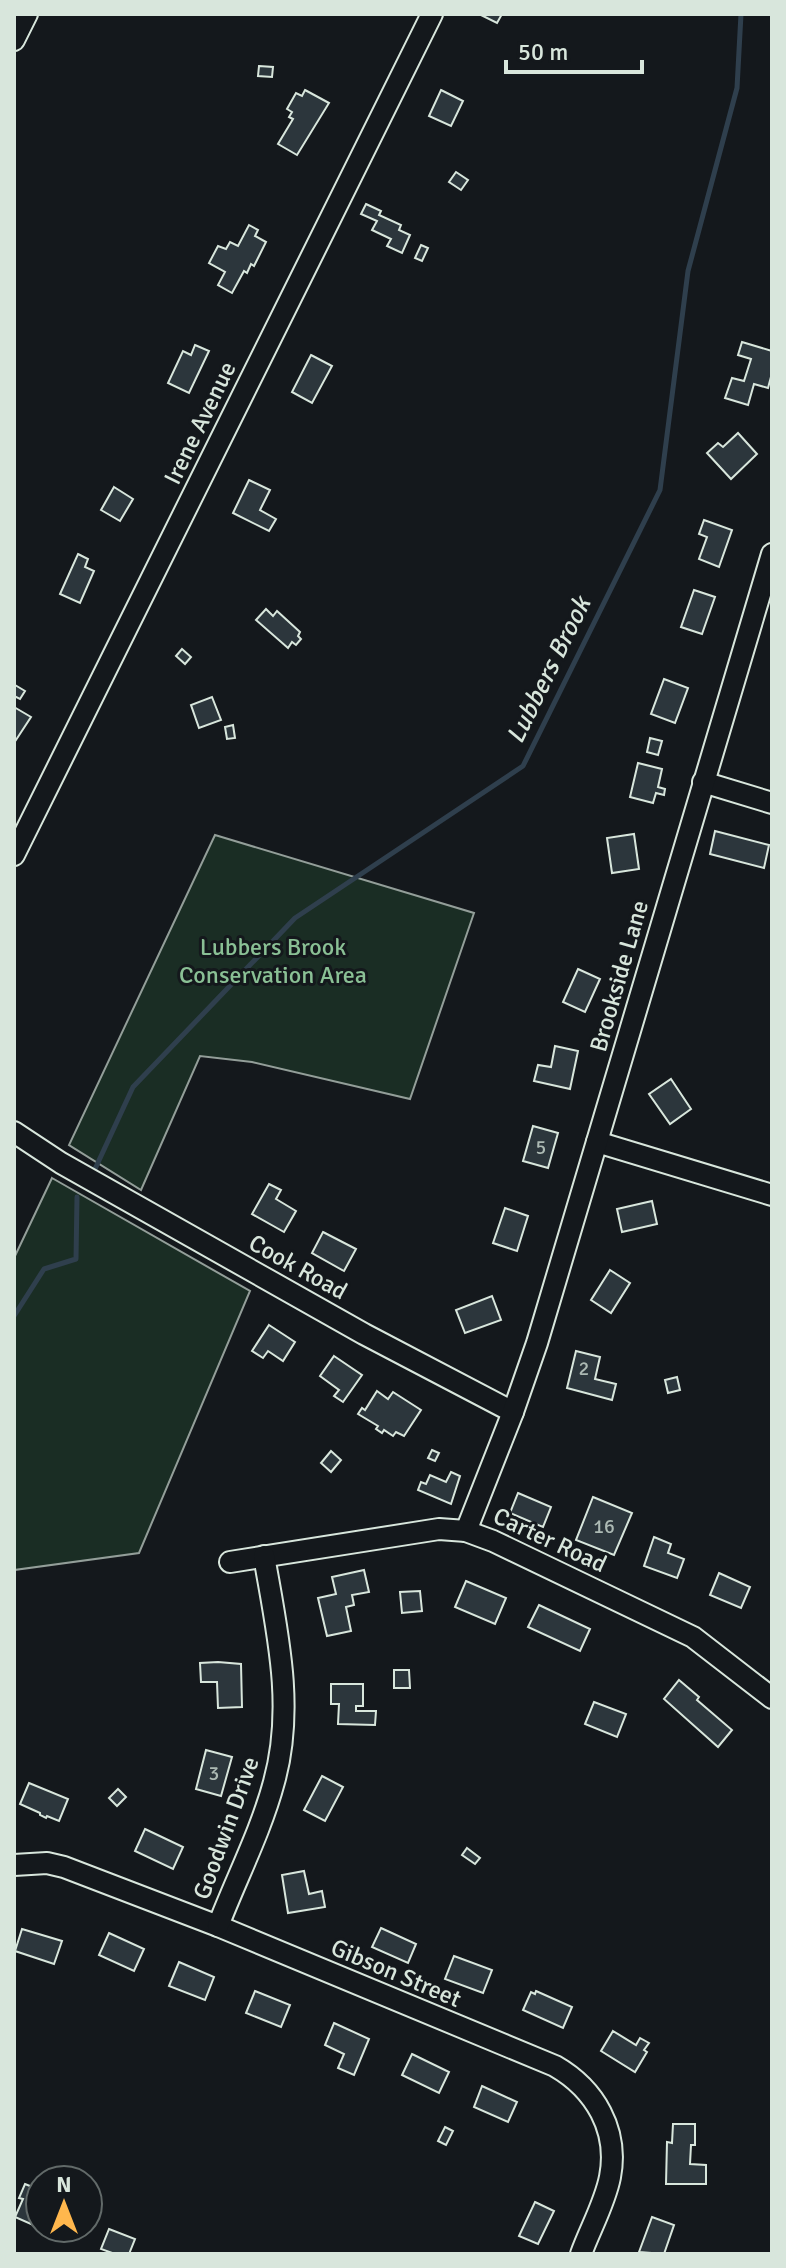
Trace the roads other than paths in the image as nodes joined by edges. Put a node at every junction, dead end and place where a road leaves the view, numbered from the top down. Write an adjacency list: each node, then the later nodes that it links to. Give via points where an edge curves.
1 (27, 14): 3 (street)
2 (432, 14): 7 (street, Irene Avenue)
3 (14, 40)
4 (772, 554): 5 (street, Brookside Lane)
5 (703, 782): 6 (street); 9 (street, Brookside Lane)
6 (772, 803)
7 (14, 855)
8 (14, 1132): 11 (street, Cook Road, via 364,1334)
9 (597, 1142): 10 (street); 11 (street, Brookside Lane)
10 (772, 1195)
11 (513, 1412): 12 (street, Brookside Lane)
12 (466, 1531): 13 (street, Carter Road, via 430,1530); 15 (street, Carter Road, via 675,1628)
13 (264, 1556): 14 (street, Carter Road); 17 (street, Goodwin Drive, via 284,1689 281,1748 268,1801)
14 (230, 1562)
15 (772, 1698)
16 (14, 1865): 17 (street, Gibson Street, via 60,1865)
17 (218, 1926): 18 (street, Gibson Street, via 571,2075 597,2104 612,2148 608,2185)
18 (581, 2254)

